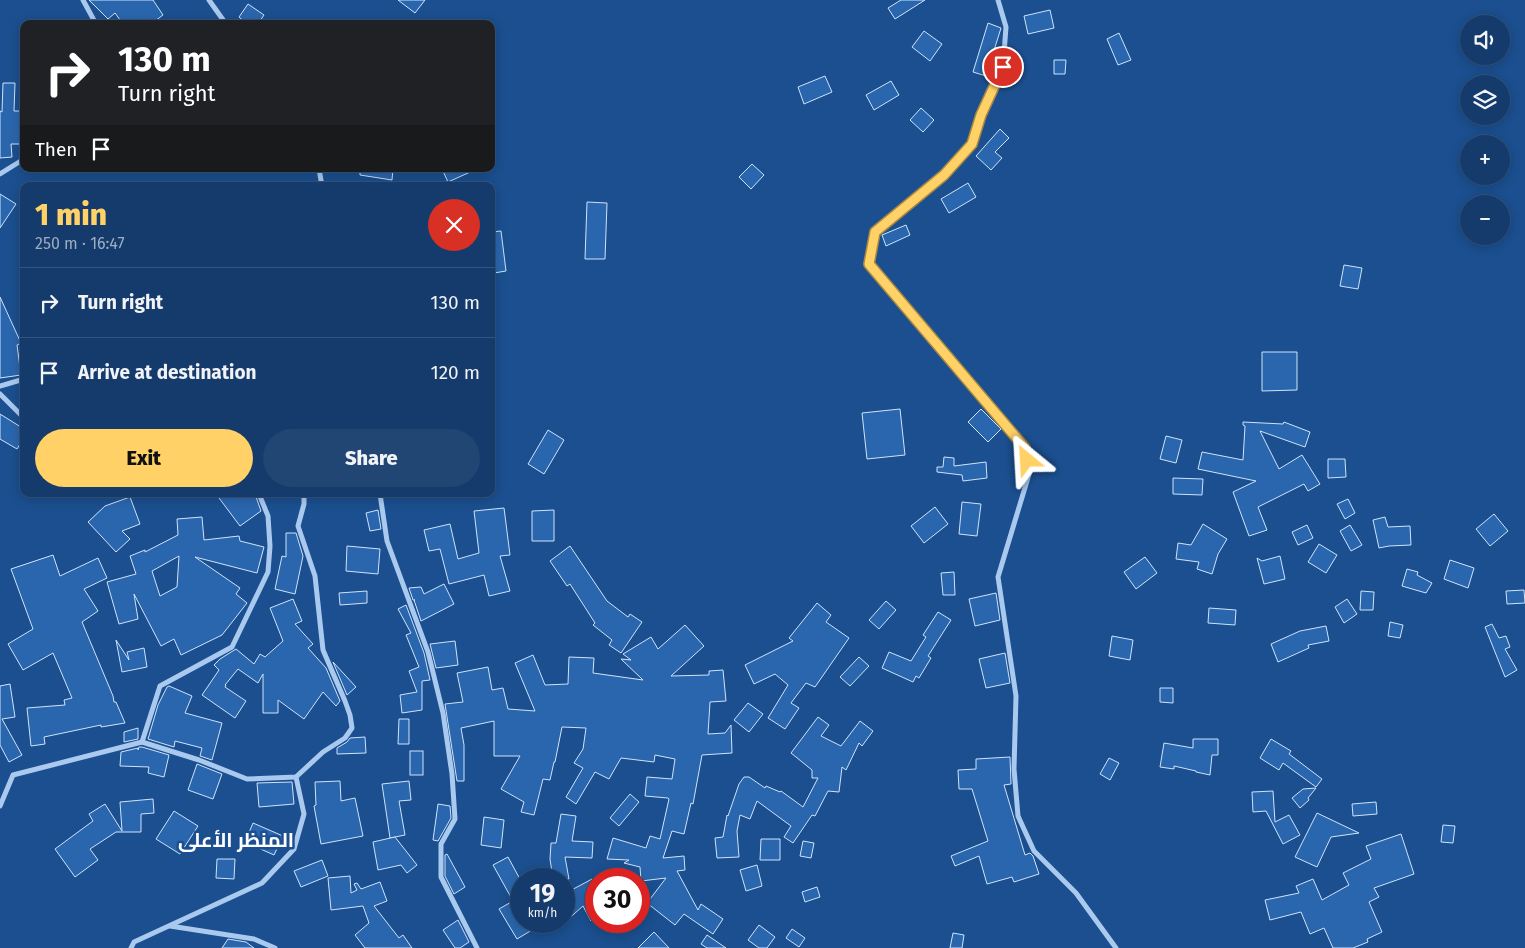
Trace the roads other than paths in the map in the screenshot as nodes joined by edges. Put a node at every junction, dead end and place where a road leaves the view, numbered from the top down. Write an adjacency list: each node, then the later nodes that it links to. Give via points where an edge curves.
1 (83, 0): 4 (street)
2 (209, 0): 5 (street)
3 (998, 0): 22 (street, via 1006,27 1003,67 972,144 944,175 875,232 869,264 1025,448 1030,471 998,577 1016,696 1014,769 1018,816 1034,851 1076,893)
4 (94, 20)
5 (223, 20)
6 (20, 162): 7 (street)
7 (0, 174)
8 (20, 380): 9 (street)
9 (0, 386)
10 (0, 394): 11 (street)
11 (20, 414)
12 (260, 497): 15 (street, via 268,516 268,572 232,647 160,686)
13 (304, 497): 16 (street, via 298,526 316,576 323,650 350,715 352,728 345,738 323,752)
14 (380, 497): 21 (street, via 387,541 428,652 443,713 455,819 441,844 441,877)
15 (142, 742): 16 (street, via 247,779); 17 (street, via 13,775)
16 (296, 777): 18 (street, via 304,814 294,849 262,883)
17 (0, 806)
18 (169, 926): 19 (street, via 134,942); 20 (street, via 254,939)
19 (131, 948)
20 (275, 948)
21 (477, 948)
22 (1116, 948)

